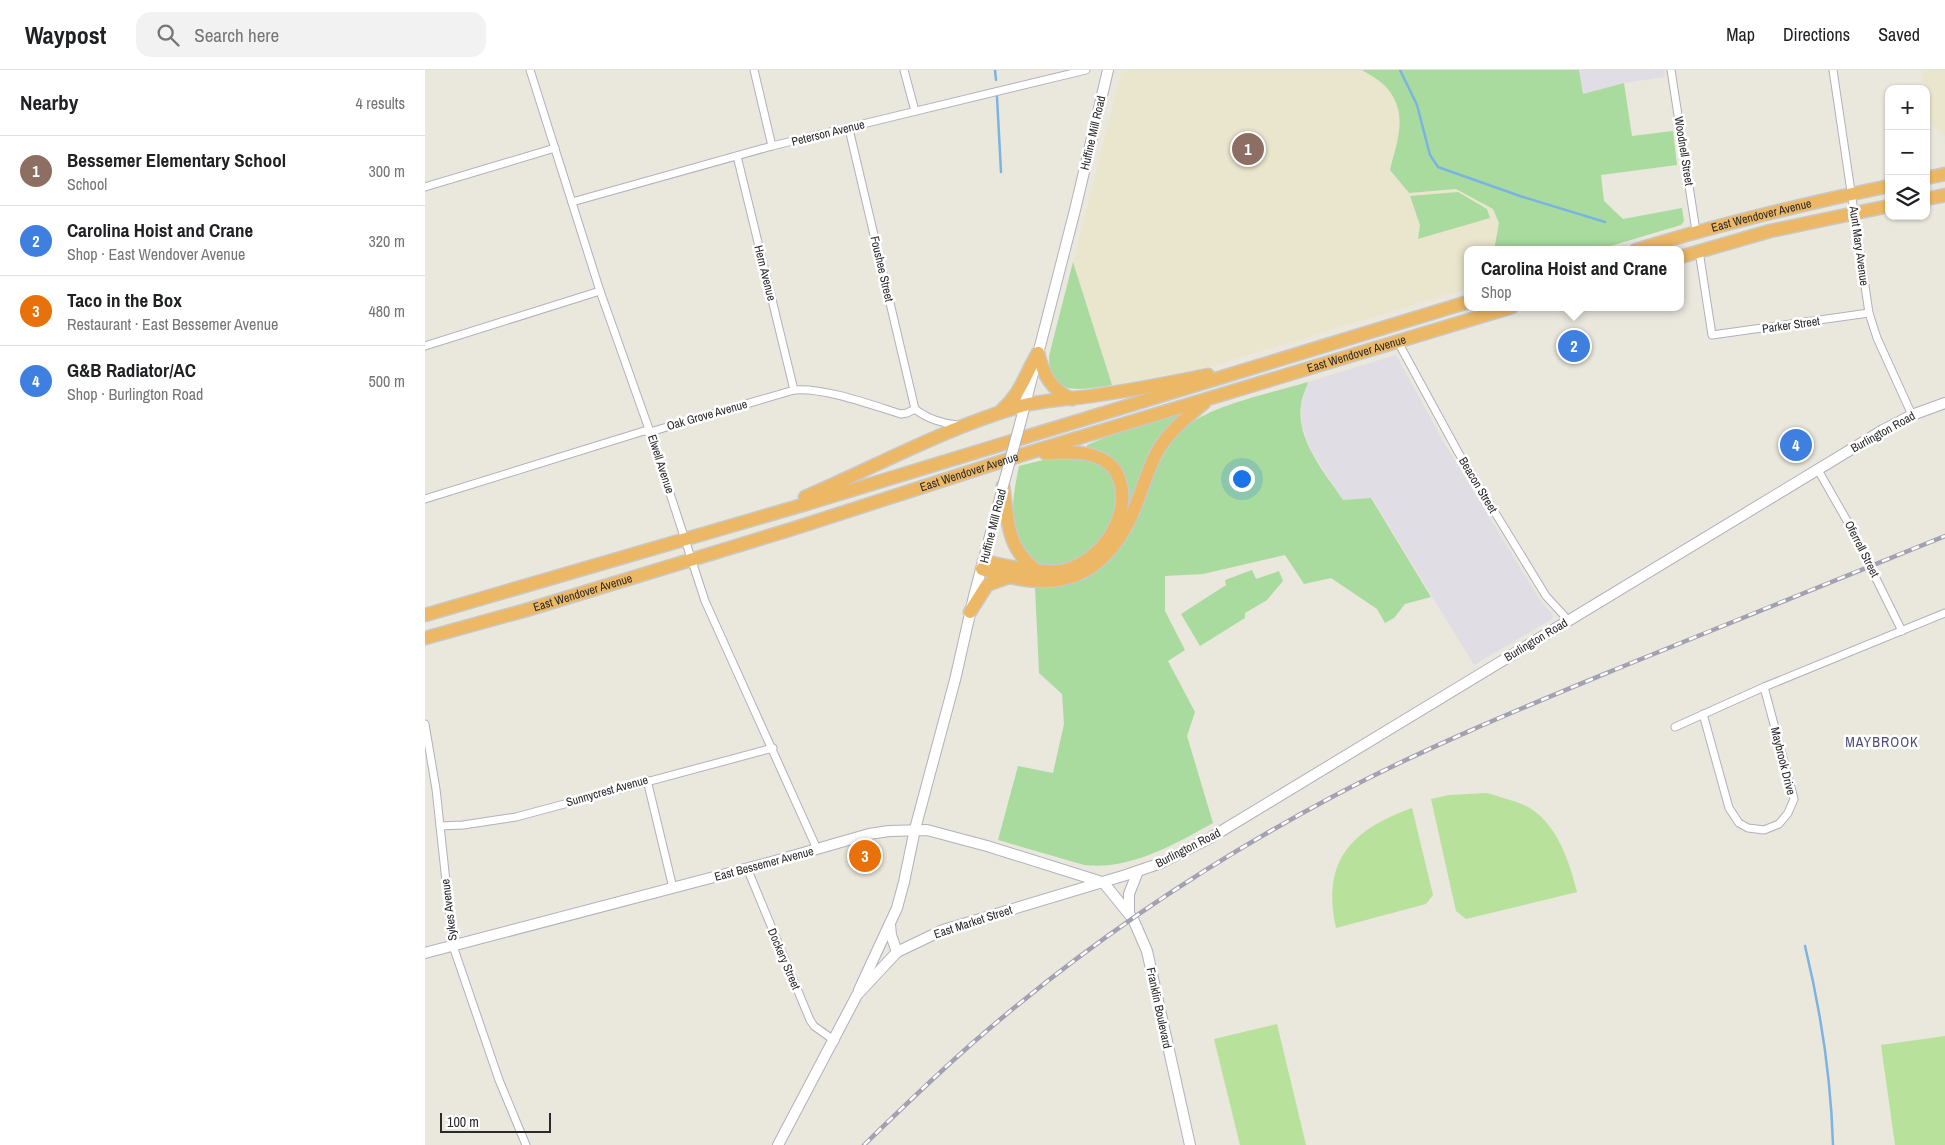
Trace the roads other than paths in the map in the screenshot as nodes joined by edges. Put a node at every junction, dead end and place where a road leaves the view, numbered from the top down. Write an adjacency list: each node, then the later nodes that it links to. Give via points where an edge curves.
1 (530, 70): 11 (street, Elwell Avenue)
2 (753, 70): 10 (street)
3 (904, 70): 8 (street)
4 (1086, 70): 8 (street, Peterson Avenue)
5 (1671, 70): 23 (street, Woodnell Street)
6 (1833, 70): 17 (street, Aunt Mary Avenue)
7 (1105, 71): 33 (main road, Huffine Mill Road, via 1075,210)
8 (915, 111): 9 (street, Peterson Avenue)
9 (849, 129): 10 (street, Peterson Avenue); 40 (street, Foushee Street)
10 (772, 146): 12 (street, Peterson Avenue)
11 (555, 148): 15 (street); 20 (street, Elwell Avenue)
12 (737, 156): 20 (street, Peterson Avenue); 35 (street, Hern Avenue)
13 (1945, 174): 14 (highway)
14 (1930, 177)
15 (425, 187)
16 (1885, 187): 17 (highway, East Wendover Avenue)
17 (1851, 194): 22 (street, Aunt Mary Avenue); 23 (highway, East Wendover Avenue)
18 (1945, 194): 19 (highway)
19 (1930, 197)
20 (572, 202): 27 (street, Elwell Avenue)
21 (1885, 207): 22 (highway, East Wendover Avenue)
22 (1854, 213): 25 (highway, East Wendover Avenue, via 1769,231); 30 (street, Aunt Mary Avenue)
23 (1696, 231): 24 (highway, East Wendover Avenue)
24 (1649, 246)
25 (1699, 251): 26 (highway, East Wendover Avenue); 30 (street, Parker Street, via 1712,335)
26 (1684, 256)
27 (600, 291): 32 (street); 44 (street, Elwell Avenue)
28 (1464, 303): 34 (highway, East Wendover Avenue)
29 (1500, 311): 31 (highway, East Wendover Avenue)
30 (1869, 314): 42 (street, Aunt Mary Avenue)
31 (1398, 342): 36 (highway, East Wendover Avenue); 58 (street, Beacon Street, via 1458,452 1546,596)
32 (425, 346)
33 (1038, 353): 37 (highway, via 1048,381 1062,395); 39 (main road, Huffine Mill Road); 41 (highway, via 1013,401)
34 (1267, 364): 37 (highway); 49 (highway, East Wendover Avenue)
35 (794, 390): 40 (street, Oak Grove Avenue, via 827,393 901,414); 44 (street, Oak Grove Avenue)
36 (1210, 398): 45 (highway, East Wendover Avenue); 54 (highway, via 1169,434 1123,532 1101,560 1067,579 1039,582)
37 (1072, 399): 39 (highway)
38 (1945, 403): 42 (main road, Burlington Road)
39 (1024, 406): 41 (highway); 47 (main road, Huffine Mill Road, bridge)
40 (915, 409): 43 (street)
41 (999, 413): 43 (highway)
42 (1912, 415): 46 (main road, Burlington Road)
43 (961, 426): 49 (highway)
44 (650, 432): 48 (street, Oak Grove Avenue, via 644,431); 50 (street, Elwell Avenue)
45 (1028, 453): 51 (highway, East Wendover Avenue); 53 (highway, via 1084,453 1097,457 1108,463 1118,475 1123,496 1118,522 1103,546 1091,557 1057,572)
46 (1818, 470): 58 (main road, Burlington Road); 59 (street, Oferrell Street)
47 (1003, 486): 52 (main road, Huffine Mill Road); 53 (highway, via 1015,548)
48 (425, 500)
49 (755, 520): 50 (highway, East Wendover Avenue)
50 (685, 540): 51 (street, Elwell Avenue); 57 (highway, East Wendover Avenue)
51 (691, 559): 60 (highway, East Wendover Avenue); 65 (street, Elwell Avenue, via 714,624)
52 (983, 565): 53 (highway); 54 (highway); 55 (main road, Huffine Mill Road)
53 (1036, 570)
54 (1009, 577): 55 (highway, via 987,585)
55 (970, 612): 69 (main road, Huffine Mill Road)
56 (1945, 613): 59 (street)
57 (425, 615)
58 (1568, 620): 72 (main road, Burlington Road, via 1210,838)
59 (1902, 631): 61 (street)
60 (425, 638)
61 (1764, 687): 62 (street); 62 (street, Maybrook Drive, via 1794,799 1788,814 1779,824 1764,830 1748,828 1734,816)
62 (1703, 714): 64 (street)
63 (425, 724): 66 (street, Sykes Avenue)
64 (1675, 727)
65 (773, 748): 67 (street, Sunnycrest Avenue); 70 (street, Elwell Avenue)
66 (427, 749): 68 (street, Sykes Avenue)
67 (647, 780): 68 (street, Sunnycrest Avenue, via 515,816); 75 (street)
68 (440, 826): 79 (street, Sykes Avenue)
69 (915, 829): 70 (main road, East Bessemer Avenue, via 869,834); 74 (main road, East Bessemer Avenue, via 987,846); 77 (main road, Huffine Mill Road, via 904,882)
70 (817, 849): 71 (main road, East Bessemer Avenue)
71 (747, 868): 75 (main road, East Bessemer Avenue); 83 (street, Dockery Street, via 814,1026)
72 (1138, 871): 73 (main road, Burlington Road); 76 (main road, via 1129,894)
73 (1125, 875): 74 (main road, East Market Street)
74 (1103, 882): 76 (main road, Franklin Boulevard); 81 (main road, East Market Street, via 943,930)
75 (673, 888): 79 (main road, East Bessemer Avenue)
76 (1129, 913): 86 (main road, Franklin Boulevard, via 1147,950)
77 (890, 922): 78 (main road, Huffine Mill Road); 81 (main road)
78 (883, 938): 81 (main road, via 885,951); 82 (main road, Huffine Mill Road)
79 (453, 946): 80 (main road, East Bessemer Avenue); 84 (street, Sykes Avenue)
80 (425, 953)
81 (893, 956): 82 (main road, East Market Street)
82 (857, 995): 83 (main road, East Market Street)
83 (835, 1041): 85 (main road, East Market Street)
84 (526, 1145)
85 (778, 1145)
86 (1190, 1145)

